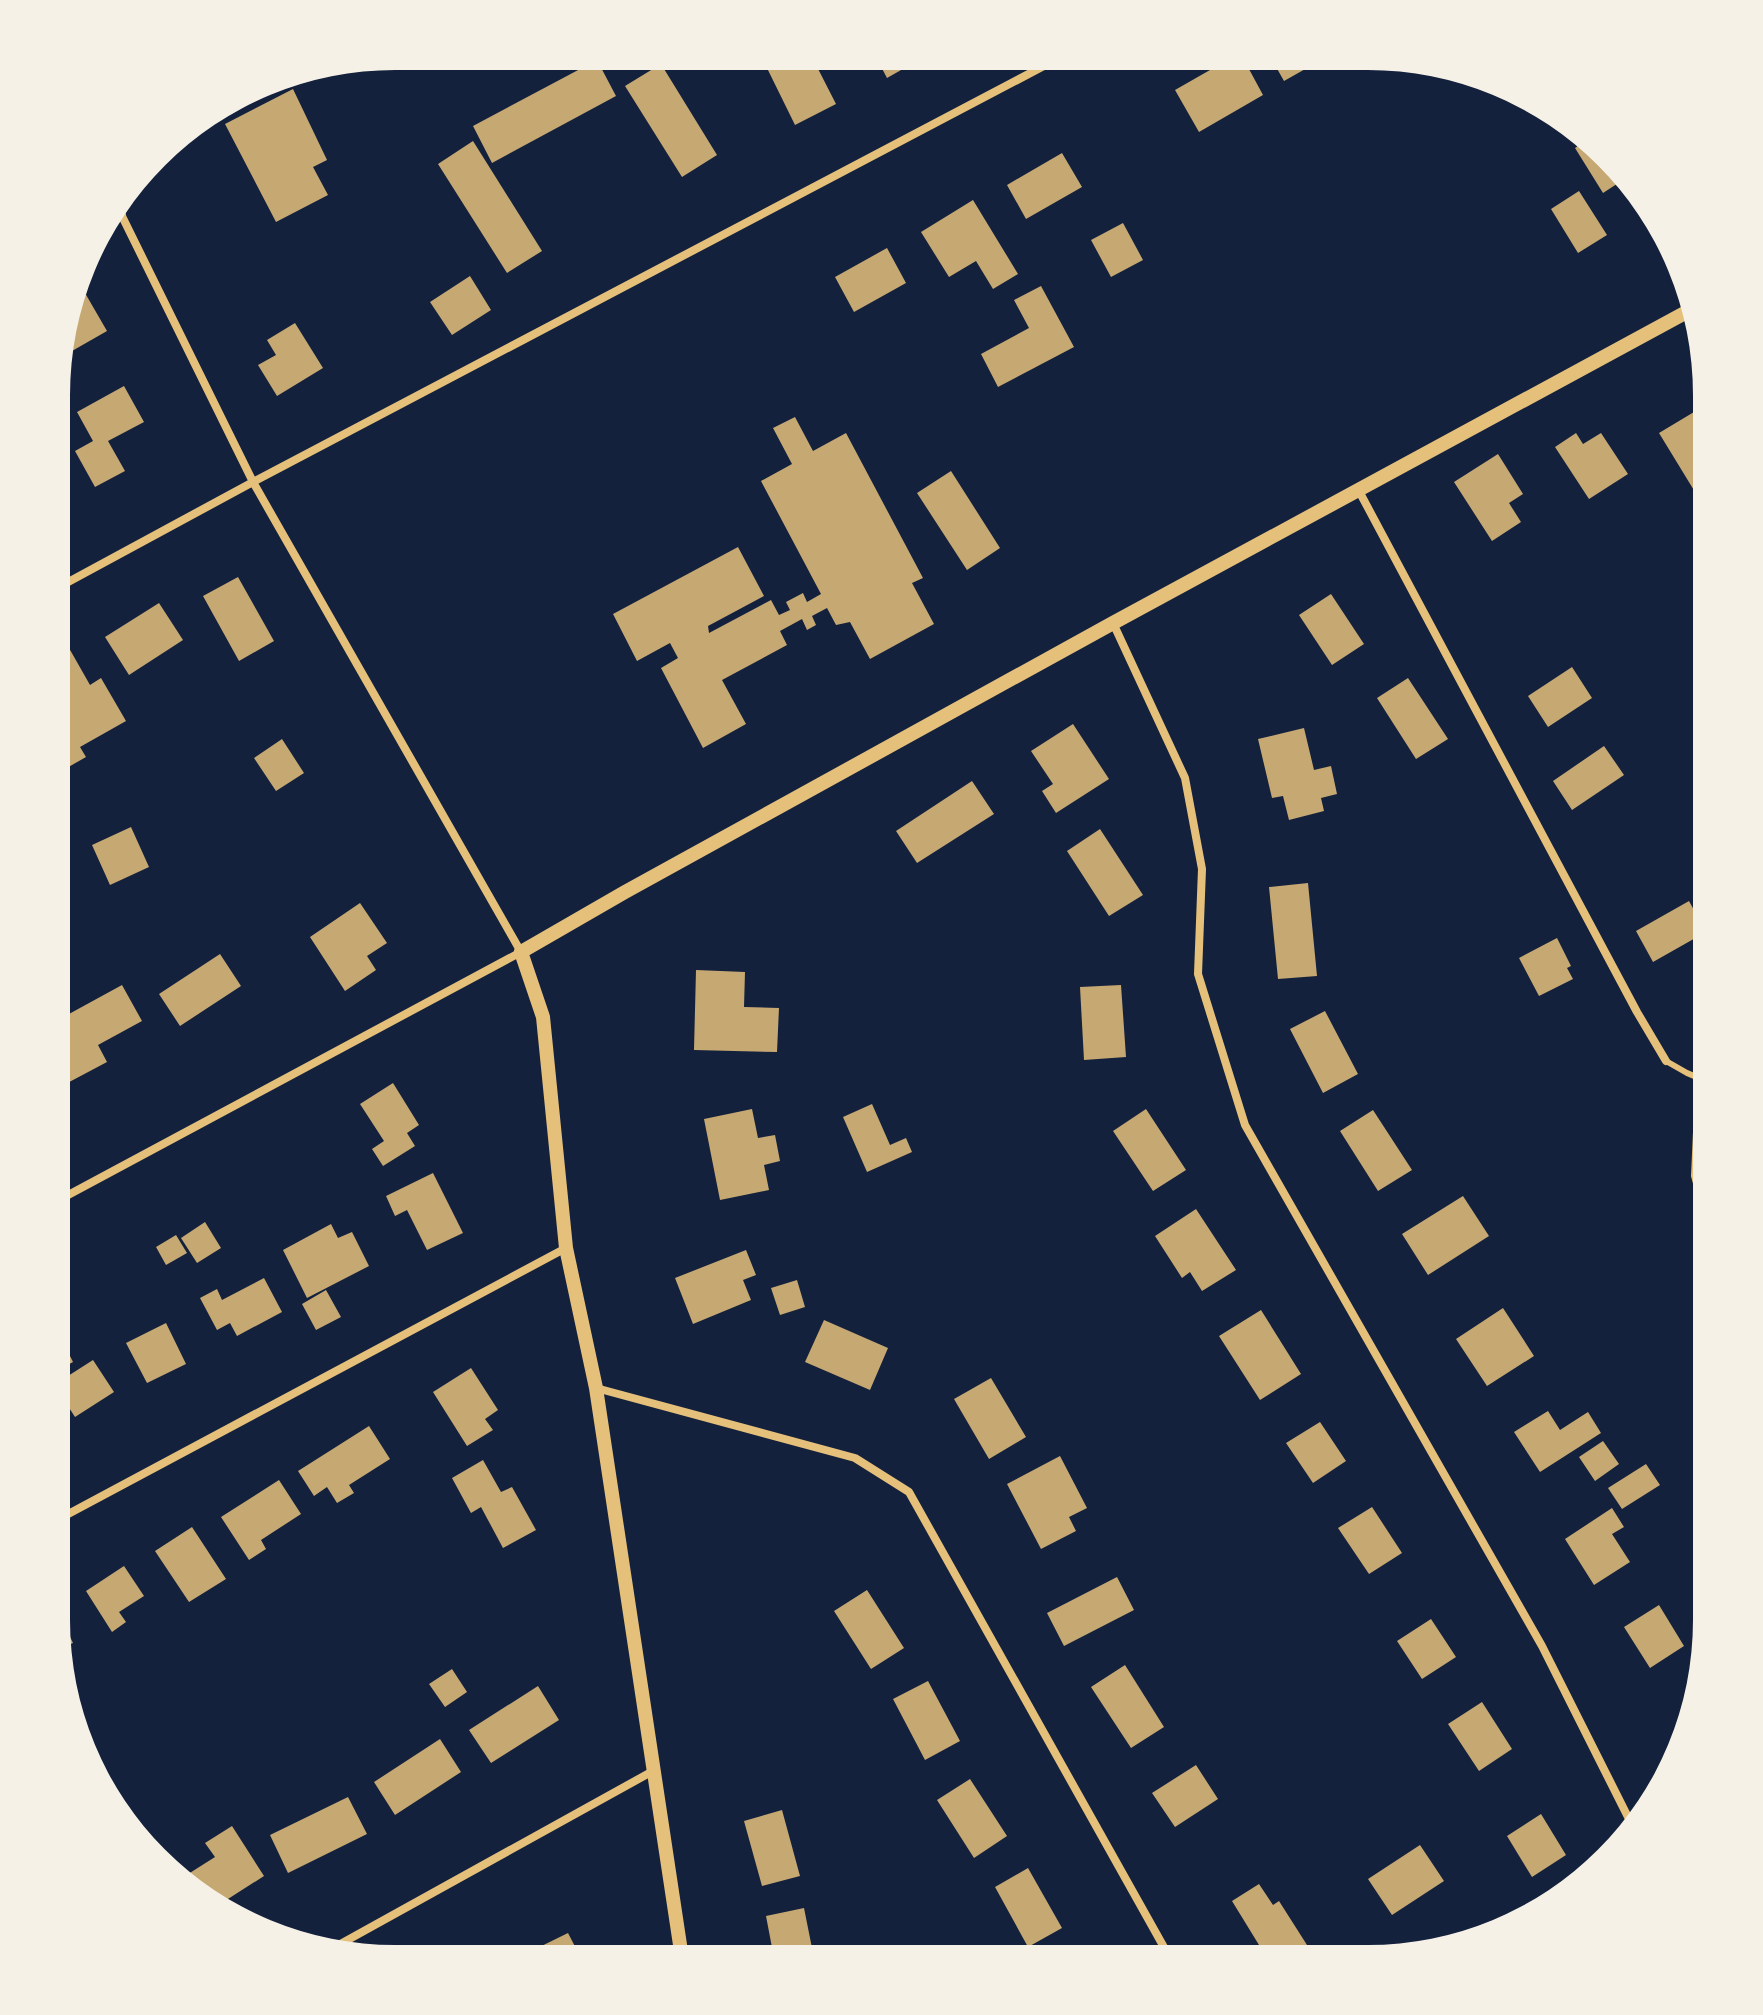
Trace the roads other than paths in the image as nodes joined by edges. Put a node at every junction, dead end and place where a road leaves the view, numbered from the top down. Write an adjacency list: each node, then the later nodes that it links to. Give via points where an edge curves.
1 (1036, 70): 4 (street)
2 (123, 217): 4 (street)
3 (1683, 314): 5 (street)
4 (253, 482): 6 (street); 8 (street)
5 (1359, 491): 7 (street); 9 (street)
6 (70, 581)
7 (1113, 623): 8 (street); 16 (street, via 1185,778 1202,869 1198,974 1245,1125 1542,1646)
8 (521, 952): 11 (street); 12 (street, via 543,1017)
9 (1666, 1061): 10 (lane)
10 (1693, 1076)
11 (70, 1194)
12 (566, 1248): 13 (street); 14 (street)
13 (596, 1388): 15 (street); 19 (street, via 855,1458 909,1492)
14 (70, 1513)
15 (653, 1771): 17 (street); 18 (street)
16 (1627, 1816)
17 (346, 1941)
18 (680, 1945)
19 (1163, 1945)

